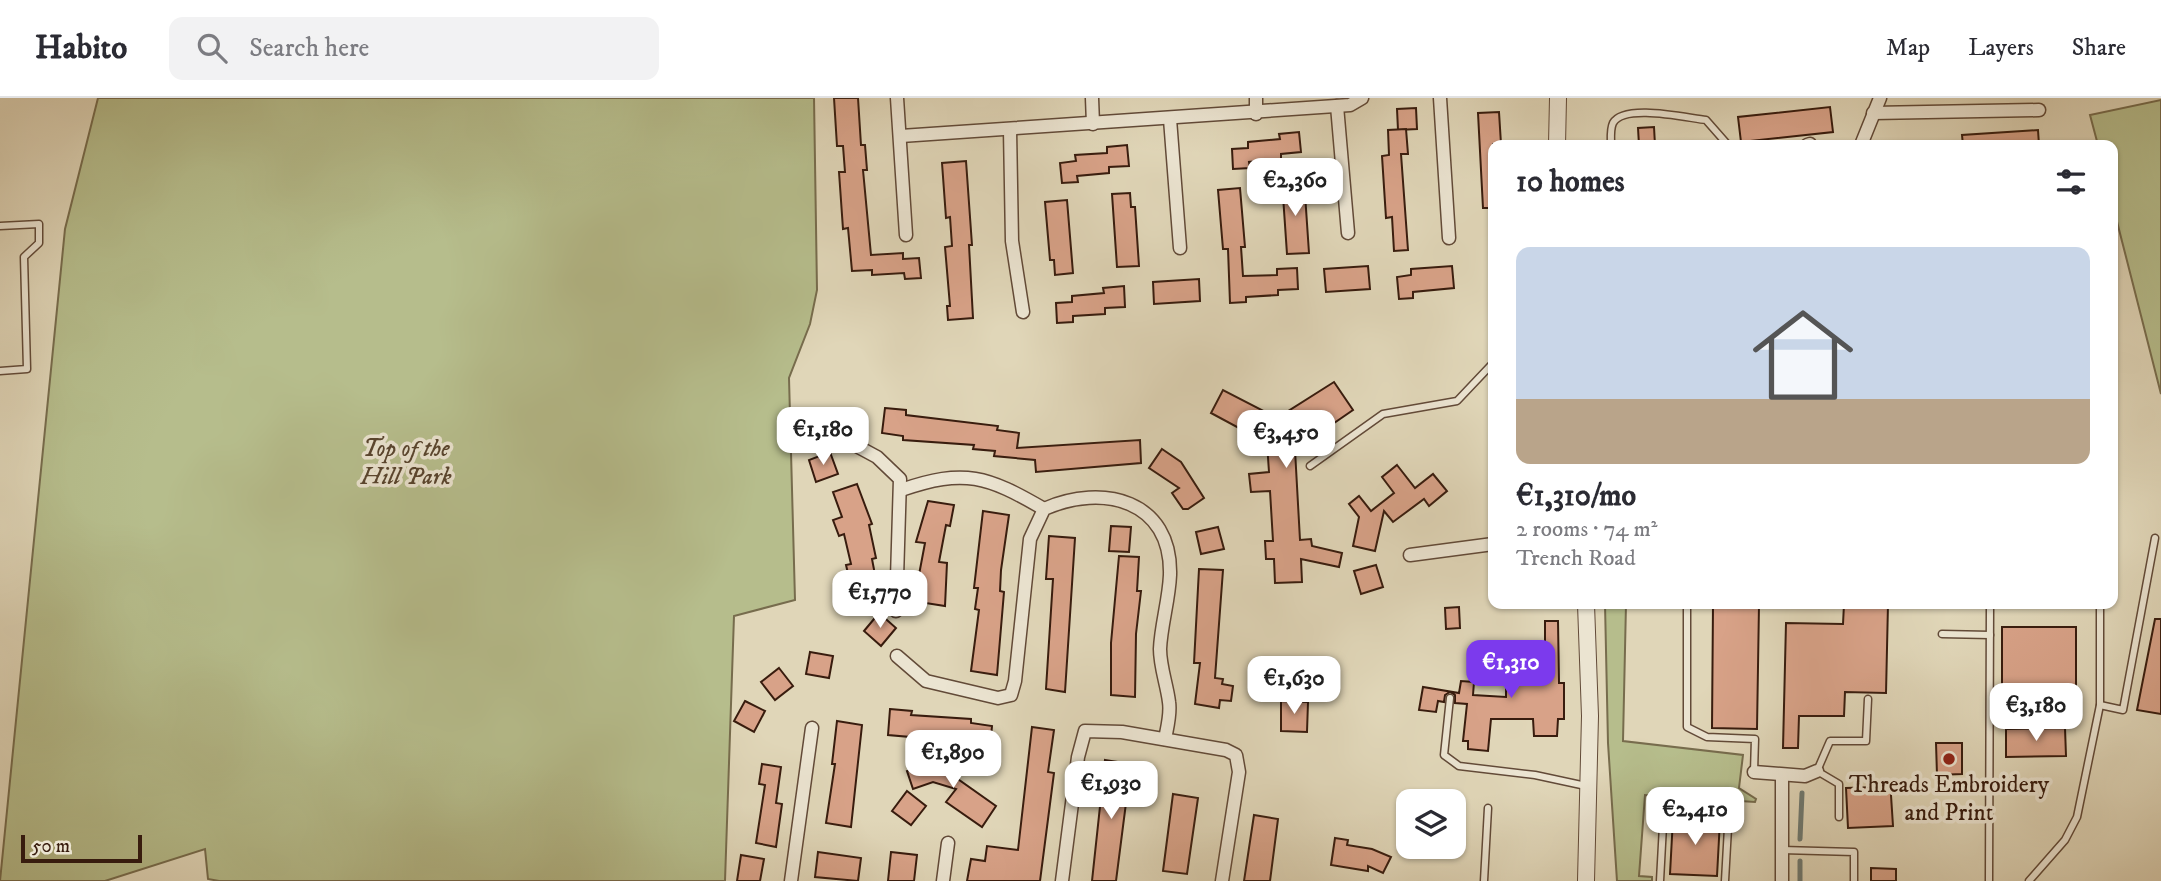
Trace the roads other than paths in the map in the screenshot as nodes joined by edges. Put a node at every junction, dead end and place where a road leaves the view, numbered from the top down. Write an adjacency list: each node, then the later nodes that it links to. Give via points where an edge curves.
1 (897, 98): 15 (street)
2 (1092, 98): 13 (street)
3 (1255, 98): 11 (street)
4 (1362, 98): 8 (street)
5 (1440, 98): 23 (street)
6 (1558, 98): 16 (street)
7 (1880, 98): 10 (street)
8 (1337, 106): 11 (street); 21 (street)
9 (2039, 110): 10 (street)
10 (1873, 113): 19 (street)
11 (1256, 114): 12 (street)
12 (1170, 119): 13 (street); 24 (street)
13 (1093, 124): 14 (street)
14 (1010, 130): 15 (street); 25 (street, via 1012,241)
15 (901, 136): 22 (street)
16 (1557, 140)
17 (1611, 140): 18 (lane, via 1616,119 1642,112 1706,120)
18 (1724, 140)
19 (1863, 140)
20 (0, 226): 27 (lane, via 39,224 39,243 24,257 27,369)
21 (1348, 233)
22 (906, 235)
23 (1449, 238)
24 (1180, 248)
25 (1023, 312)
26 (1488, 368): 29 (lane, via 1457,401 1383,414)
27 (0, 371)
28 (851, 443): 30 (street, via 888,466 900,479)
29 (1310, 466)
30 (901, 490): 31 (street, via 959,475 986,480); 39 (street)
31 (1044, 509): 42 (street, via 1030,539 1011,695 999,698 926,681); 47 (street, via 1091,495 1126,502 1148,513 1161,530 1170,574 1160,651 1170,705)
32 (2155, 538): 45 (lane, via 2123,710)
33 (1488, 545): 34 (street)
34 (1410, 555)
35 (1587, 609): 51 (street)
36 (1687, 609): 49 (lane, via 1687,727 1707,737 1755,739)
37 (1990, 609): 41 (lane)
38 (2100, 609): 45 (lane)
39 (896, 611)
40 (1942, 634): 41 (lane)
41 (1990, 635): 66 (lane)
42 (897, 656)
43 (1450, 698): 51 (lane, via 1444,755 1459,766)
44 (1868, 699): 48 (lane, via 1866,741 1830,741)
45 (2100, 705): 67 (lane, via 2077,817 2065,840)
46 (812, 728): 56 (street)
47 (1166, 739): 58 (street, via 1085,731 1077,757); 59 (street, via 1236,755 1239,772)
48 (1817, 771): 50 (street, via 1805,776); 53 (lane, via 1839,784)
49 (1754, 772): 50 (street)
50 (1782, 775): 55 (street)
51 (1588, 787): 61 (street)
52 (1488, 808): 60 (lane)
53 (1839, 817)
54 (948, 843): 57 (street)
55 (1782, 850): 64 (street); 65 (lane, via 1854,852)
56 (791, 881)
57 (943, 881)
58 (1062, 881)
59 (1222, 881)
60 (1484, 881)
61 (1586, 881)
62 (1660, 881): 63 (lane, via 1664,807 1729,810)
63 (1726, 881)
64 (1782, 881)
65 (1854, 881)
66 (1989, 881)
67 (2029, 881)

